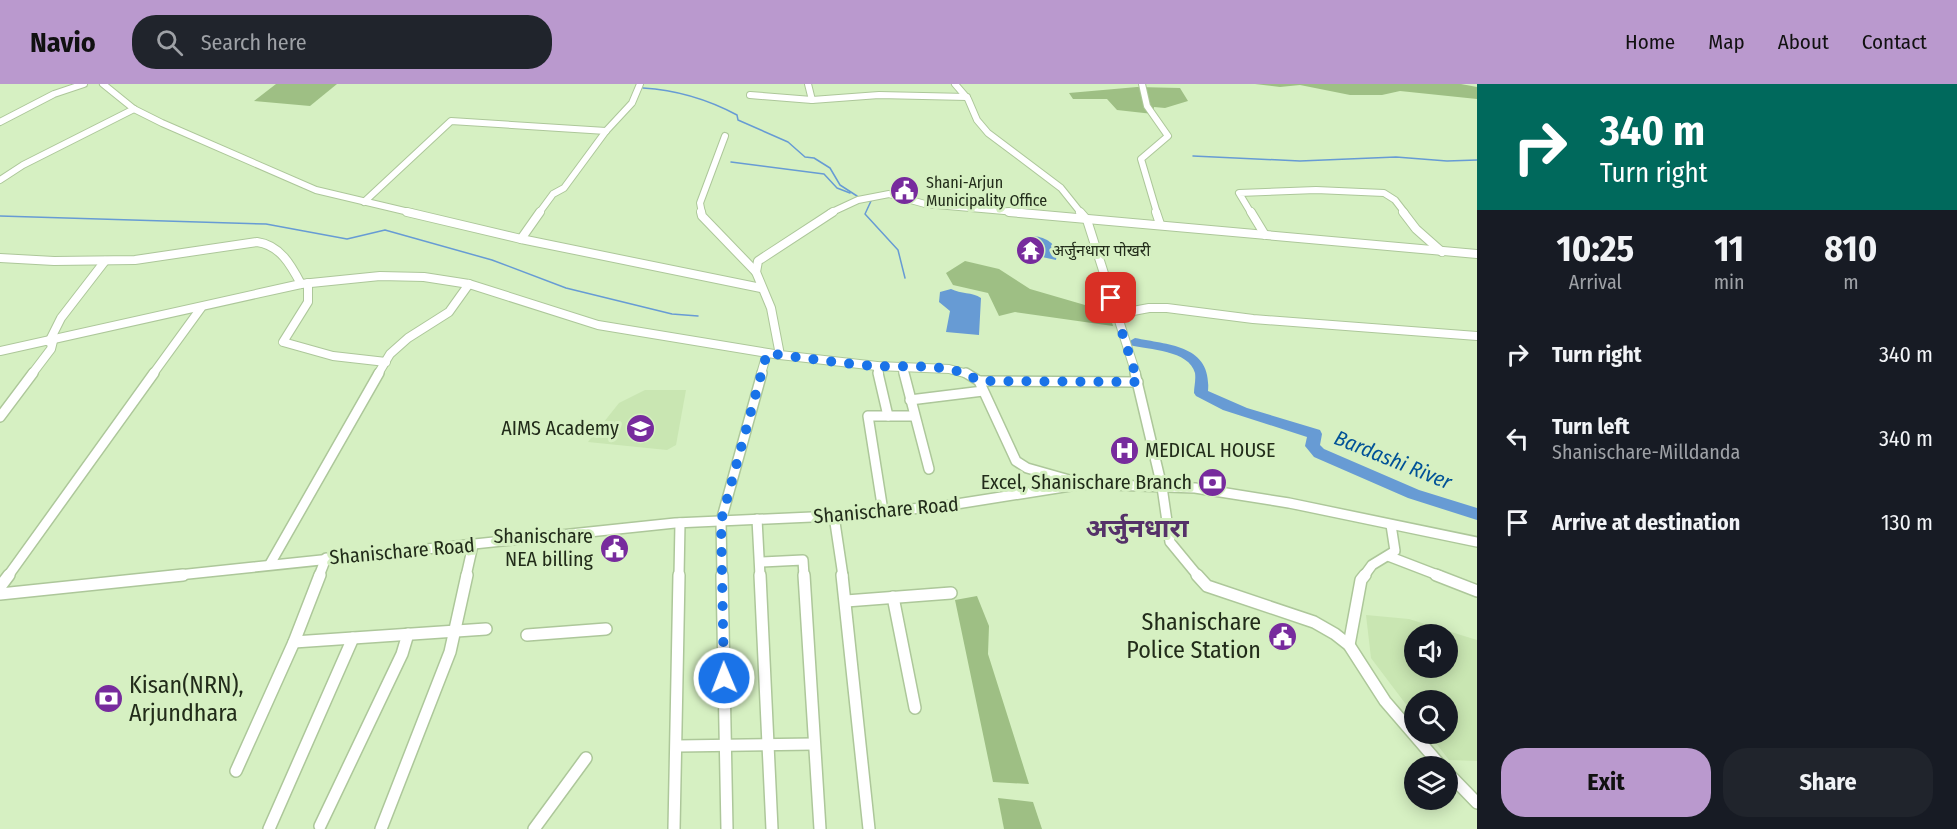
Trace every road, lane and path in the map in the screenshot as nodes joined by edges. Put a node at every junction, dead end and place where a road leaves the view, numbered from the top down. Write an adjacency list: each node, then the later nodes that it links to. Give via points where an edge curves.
1 (84, 84): 11 (street, via 54,94)
2 (103, 84): 10 (street)
3 (808, 84): 9 (street)
4 (954, 84): 8 (street)
5 (1142, 84): 17 (street, via 1147,106 1168,136 1141,159)
6 (639, 87): 12 (street, via 632,103)
7 (750, 95): 9 (street)
8 (967, 97): 9 (street); 16 (street, via 988,133 1061,188)
9 (812, 100)
10 (134, 109): 14 (street); 15 (street, via 316,190)
11 (0, 123)
12 (606, 131): 15 (street, via 451,121); 19 (street)
13 (725, 136): 24 (street, via 700,203 702,216)
14 (0, 180)
15 (364, 202): 19 (street)
16 (1087, 220): 17 (street); 24 (street, via 925,204 887,194 816,220 758,261); 29 (street)
17 (1160, 224): 18 (street)
18 (1265, 235): 20 (street); 20 (street, via 1239,193 1384,193)
19 (521, 239): 27 (street)
20 (1442, 252): 21 (street)
21 (1477, 254)
22 (0, 258): 23 (street)
23 (105, 261): 25 (street, via 261,242 272,245); 31 (street, via 61,318)
24 (756, 272): 27 (street)
25 (305, 283): 26 (street, via 380,276 424,277); 28 (street); 35 (street, via 308,302 283,342 348,359)
26 (469, 285): 33 (street, via 598,325); 35 (street, via 449,312 398,346)
27 (761, 288): 34 (street, via 771,308)
28 (201, 308): 31 (street); 60 (street)
29 (1117, 314): 30 (street, via 1167,308 1253,319); 39 (street)
30 (1477, 336)
31 (51, 341): 32 (street); 44 (street, via 51,349)
32 (0, 351)
33 (767, 353): 34 (street); 51 (street)
34 (780, 355): 36 (street)
35 (386, 362): 59 (street)
36 (877, 366): 37 (street); 42 (street)
37 (902, 366): 38 (street, via 965,372); 41 (street)
38 (979, 381): 39 (street); 40 (street)
39 (1138, 382): 47 (street)
40 (983, 391): 41 (street); 46 (street, via 1020,465)
41 (910, 400): 43 (street)
42 (888, 416): 43 (street); 48 (street, via 868,416)
43 (914, 416): 45 (street)
44 (0, 417)
45 (929, 469)
46 (1083, 484): 47 (street, Shanischare Road); 48 (street, Shanischare Road, via 944,506)
47 (1162, 487): 53 (street, Shanischare Road, via 1195,488 1289,503); 73 (street, via 1170,542 1200,581 1314,622)
48 (883, 511): 49 (street, Shanischare Road)
49 (834, 516): 50 (street, Shanischare Road); 65 (street)
50 (758, 519): 51 (street, Shanischare Road); 58 (street)
51 (721, 521): 52 (street, Shanischare Road); 76 (street)
52 (680, 522): 55 (street, Shanischare Road); 78 (street)
53 (1391, 525): 54 (street, Shanischare Road); 56 (street, via 1395,551)
54 (1477, 542)
55 (473, 545): 57 (street, Shanischare Road); 68 (street)
56 (1389, 556): 61 (street); 73 (street, via 1372,565 1361,580)
57 (326, 558): 59 (street, Shanischare Road); 72 (street)
58 (761, 562): 75 (street, via 803,561); 77 (street)
59 (270, 564): 63 (street, Shanischare Road)
60 (0, 587)
61 (1477, 591)
62 (951, 593): 64 (street)
63 (0, 594)
64 (893, 597): 65 (street); 74 (street)
65 (846, 601): 92 (street)
66 (486, 629): 68 (street)
67 (606, 629): 70 (street)
68 (455, 631): 69 (street); 86 (street)
69 (408, 634): 71 (street); 84 (street)
70 (527, 635)
71 (353, 638): 72 (street); 85 (street)
72 (294, 642): 81 (street)
73 (1349, 645): 79 (street, via 1385,701)
74 (915, 708)
75 (814, 744): 77 (street); 91 (street)
76 (726, 745): 77 (street); 78 (street); 89 (street)
77 (770, 745): 90 (street)
78 (678, 746): 88 (street)
79 (1432, 756)
80 (586, 758): 87 (street)
81 (236, 771)
82 (1458, 783): 83 (street)
83 (1477, 803)
84 (320, 826)
85 (269, 829)
86 (381, 829)
87 (534, 829)
88 (674, 829)
89 (727, 829)
90 (772, 829)
91 (820, 829)
92 (869, 829)

